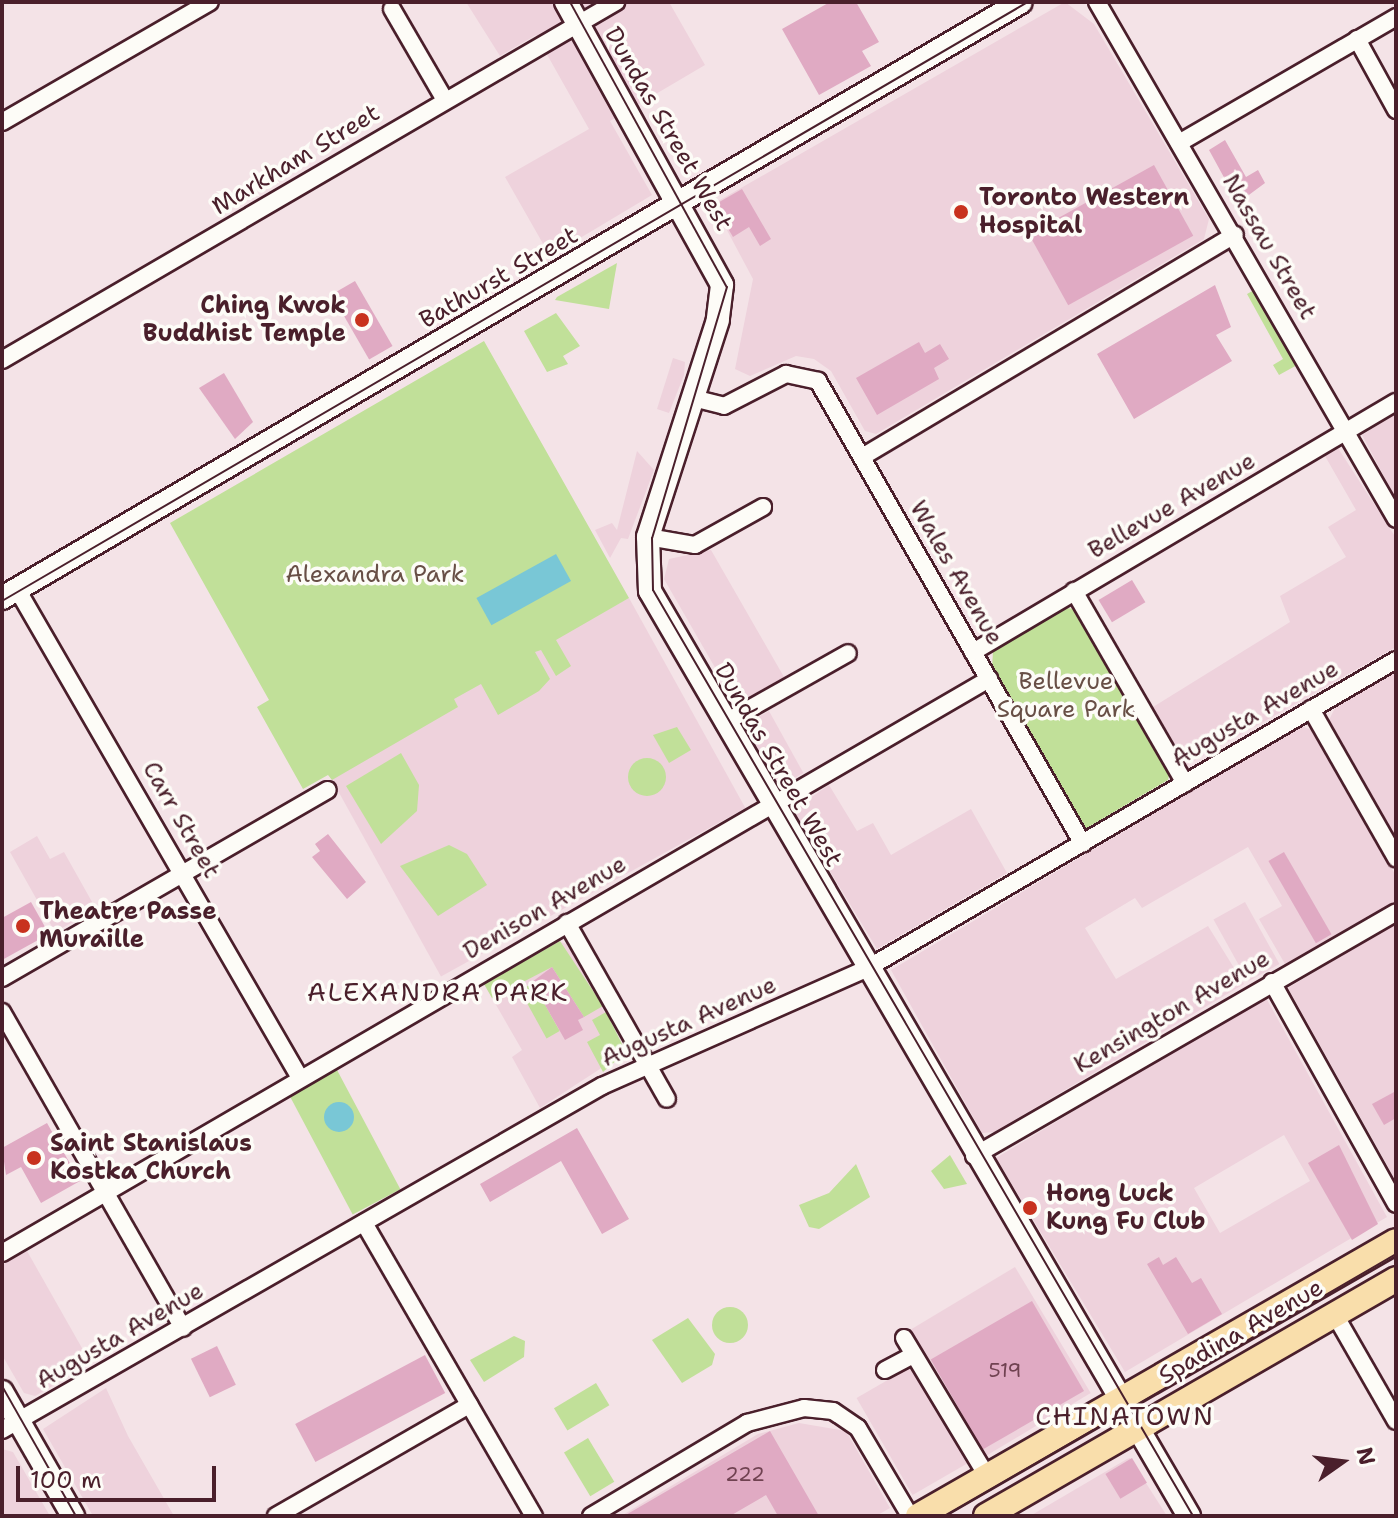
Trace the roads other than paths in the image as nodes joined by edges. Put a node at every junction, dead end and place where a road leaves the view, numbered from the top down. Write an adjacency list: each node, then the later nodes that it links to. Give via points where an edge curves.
1 (210, 2): 12 (street)
2 (566, 2): 8 (main road, Dundas Street West)
3 (616, 2): 8 (street, Markham Street)
4 (1021, 2): 14 (main road, Bathurst Street)
5 (1097, 2): 13 (street, Nassau Street)
6 (392, 9): 10 (street)
7 (1396, 17): 9 (street)
8 (579, 25): 10 (street, Markham Street); 14 (main road, Dundas Street West)
9 (1357, 39): 11 (street); 13 (street)
10 (445, 100): 16 (street, Markham Street)
11 (1396, 110)
12 (2, 122)
13 (1179, 143): 15 (street, Nassau Street)
14 (681, 203): 17 (main road, Dundas Street West, via 723,293); 25 (main road, Bathurst Street)
15 (1235, 235): 19 (street, Nassau Street); 20 (street)
16 (2, 360)
17 (693, 398): 20 (street, Wales Avenue, via 724,406 786,374 805,373 818,381); 23 (main road, Dundas Street West)
18 (1396, 402): 19 (street, Bellevue Avenue)
19 (1347, 431): 22 (street, Nassau Street); 24 (street, Bellevue Avenue)
20 (862, 457): 26 (street, Wales Avenue)
21 (763, 507): 23 (street, via 695,545)
22 (1396, 519)
23 (648, 537): 31 (main road, Dundas Street West, via 650,591)
24 (1074, 591): 26 (street, Bellevue Avenue); 32 (street)
25 (9, 594): 37 (street, Carr Street)
26 (973, 652): 29 (street, Wales Avenue)
27 (848, 653): 31 (street)
28 (1396, 660): 30 (street, Augusta Avenue)
29 (989, 679): 34 (street, Denison Avenue); 35 (street, Wales Avenue)
30 (1311, 709): 32 (street, Augusta Avenue); 36 (street)
31 (724, 723): 34 (main road, Dundas Street West)
32 (1185, 783): 35 (street, Augusta Avenue)
33 (328, 790): 37 (street)
34 (771, 805): 39 (street, Denison Avenue); 40 (main road, Dundas Street West)
35 (1083, 844): 40 (street, Augusta Avenue)
36 (1396, 858)
37 (185, 873): 41 (street); 45 (street, Carr Street)
38 (1396, 912): 42 (street, Kensington Avenue)
39 (567, 923): 44 (street); 45 (street, Denison Avenue)
40 (866, 969): 44 (street, Augusta Avenue); 47 (main road, Dundas Street West)
41 (2, 978)
42 (1272, 982): 47 (street, Kensington Avenue); 49 (street)
43 (2, 1012): 48 (street)
44 (648, 1063): 46 (street); 50 (street, Augusta Avenue)
45 (300, 1078): 48 (street, Denison Avenue)
46 (667, 1099)
47 (974, 1156): 60 (main road, Dundas Street West)
48 (106, 1192): 52 (street, Denison Avenue); 55 (street)
49 (1396, 1204)
50 (364, 1223): 55 (street, Augusta Avenue); 61 (street)
51 (1396, 1241): 60 (main road, Spadina Avenue)
52 (2, 1253)
53 (1396, 1279): 54 (main road, Spadina Avenue)
54 (1335, 1315): 62 (street); 64 (main road, Spadina Avenue)
55 (183, 1328): 63 (street, Augusta Avenue)
56 (904, 1338): 57 (street)
57 (913, 1355): 58 (street); 65 (street)
58 (885, 1370)
59 (2, 1392): 63 (main road)
60 (1119, 1401): 64 (main road, Dundas Street West); 65 (main road, Spadina Avenue)
61 (469, 1405): 67 (street); 68 (street)
62 (1396, 1421)
63 (10, 1426): 66 (main road)
64 (1136, 1428): 72 (main road, Spadina Avenue); 73 (main road, Dundas Street West)
65 (987, 1476): 71 (main road, Spadina Avenue)
66 (73, 1516)
67 (276, 1516)
68 (534, 1516)
69 (591, 1516): 70 (street, via 747,1423 788,1409 833,1411 864,1436)
70 (910, 1516)
71 (918, 1516)
72 (986, 1516)
73 (1189, 1516)

